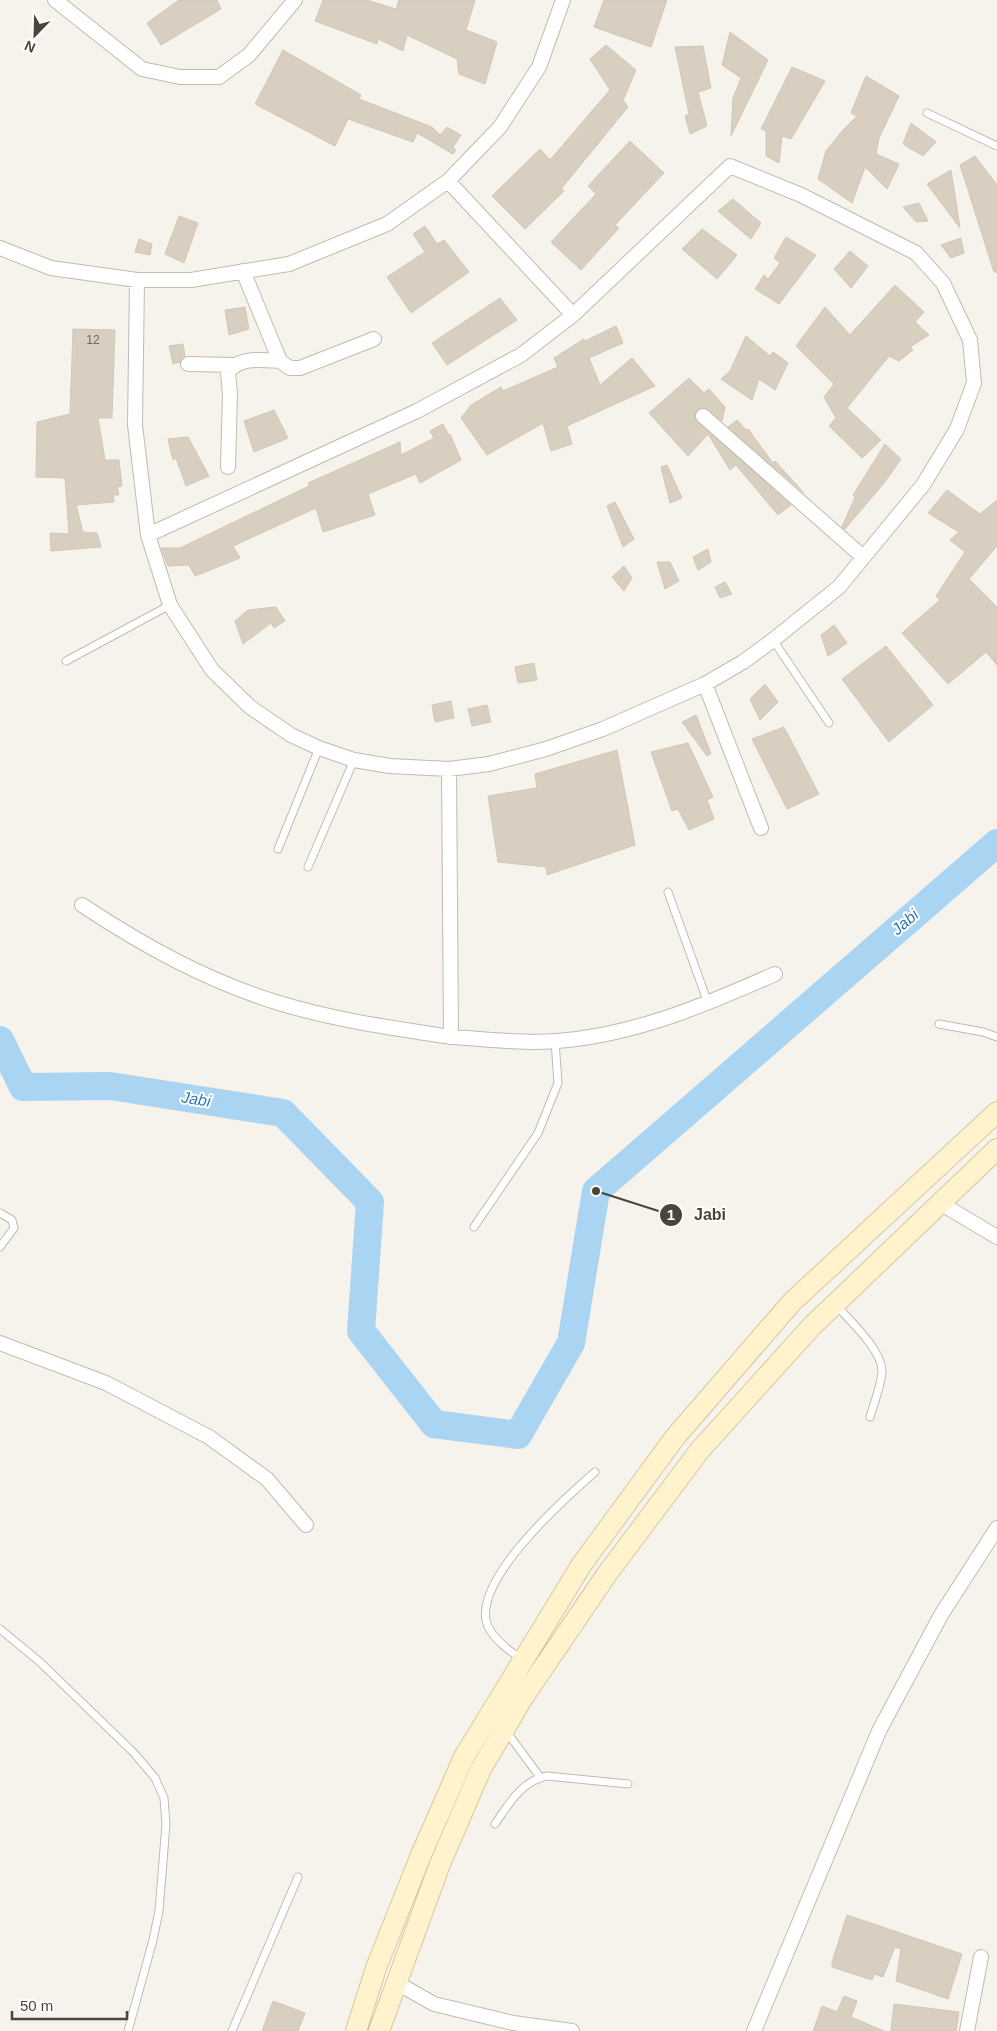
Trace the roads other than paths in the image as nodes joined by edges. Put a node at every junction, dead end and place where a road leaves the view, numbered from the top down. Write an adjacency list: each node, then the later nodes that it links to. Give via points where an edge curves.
1 (55, 0): 2 (street, via 142,69 180,77 219,77 249,56)
2 (295, 0)
3 (563, 0): 6 (street, via 539,67 500,127)
4 (927, 113): 5 (lane)
5 (997, 146)
6 (448, 181): 8 (street, via 387,224 289,264); 10 (street)
7 (0, 248): 9 (street, via 51,268)
8 (243, 272): 9 (street, via 191,280); 12 (street)
9 (137, 280): 17 (street, via 135,425)
10 (573, 315): 17 (street, via 521,355 417,412); 18 (street, via 730,166 801,195 916,252 943,283 970,340 974,383 957,429 923,484)
11 (374, 339): 12 (street, via 300,368 290,368)
12 (280, 361): 14 (street, via 257,359)
13 (188, 364): 14 (street)
14 (234, 365): 16 (street, via 228,372)
15 (703, 416): 18 (street)
16 (228, 467)
17 (148, 535): 19 (street)
18 (862, 558): 20 (street, via 839,587)
19 (170, 605): 21 (lane); 24 (street, via 212,670 250,707 291,735)
20 (773, 640): 22 (street); 23 (lane)
21 (66, 661)
22 (705, 684): 26 (street, via 602,729 546,749 488,764); 27 (street)
23 (829, 723)
24 (319, 748): 25 (street); 28 (lane)
25 (354, 760): 26 (street, via 390,766); 29 (lane)
26 (449, 769): 35 (street)
27 (761, 828)
28 (278, 849)
29 (308, 867)
30 (668, 892): 33 (lane)
31 (82, 905): 35 (street, via 133,939 204,975 279,1003 329,1016)
32 (775, 974): 33 (street)
33 (708, 1003): 37 (street, via 620,1032)
34 (939, 1024): 36 (lane)
35 (451, 1037): 37 (street)
36 (997, 1037)
37 (555, 1041): 42 (lane, via 558,1083 538,1133)
38 (997, 1112): 52 (main road, via 792,1302 676,1436 582,1564)
39 (997, 1149): 40 (main road)
40 (940, 1203): 43 (street); 45 (main road)
41 (0, 1213): 44 (lane, via 12,1220 14,1228)
42 (474, 1226)
43 (997, 1237)
44 (0, 1247)
45 (835, 1304): 47 (lane, via 882,1361); 53 (main road, via 700,1450 607,1574 524,1696)
46 (0, 1343): 49 (street, via 106,1383 209,1437 267,1479)
47 (870, 1417)
48 (595, 1472): 52 (lane, via 522,1543 486,1602 486,1621 494,1636)
49 (306, 1524)
50 (997, 1528): 65 (street, via 941,1616 878,1731)
51 (0, 1629): 60 (lane, via 41,1663 134,1753 155,1778 164,1798 166,1824 154,1940)
52 (523, 1661): 53 (main road)
53 (501, 1722): 54 (lane); 59 (main road, via 440,1864); 62 (main road, via 464,1757 376,1968)
54 (540, 1777): 55 (lane); 56 (lane, via 522,1787)
55 (628, 1784)
56 (495, 1824)
57 (298, 1877): 61 (lane)
58 (982, 1957): 66 (street)
59 (396, 1983): 63 (main road); 64 (street, via 434,2004 513,2023)
60 (128, 2031)
61 (232, 2031)
62 (356, 2031)
63 (380, 2031)
64 (572, 2031)
65 (754, 2031)
66 (968, 2031)

